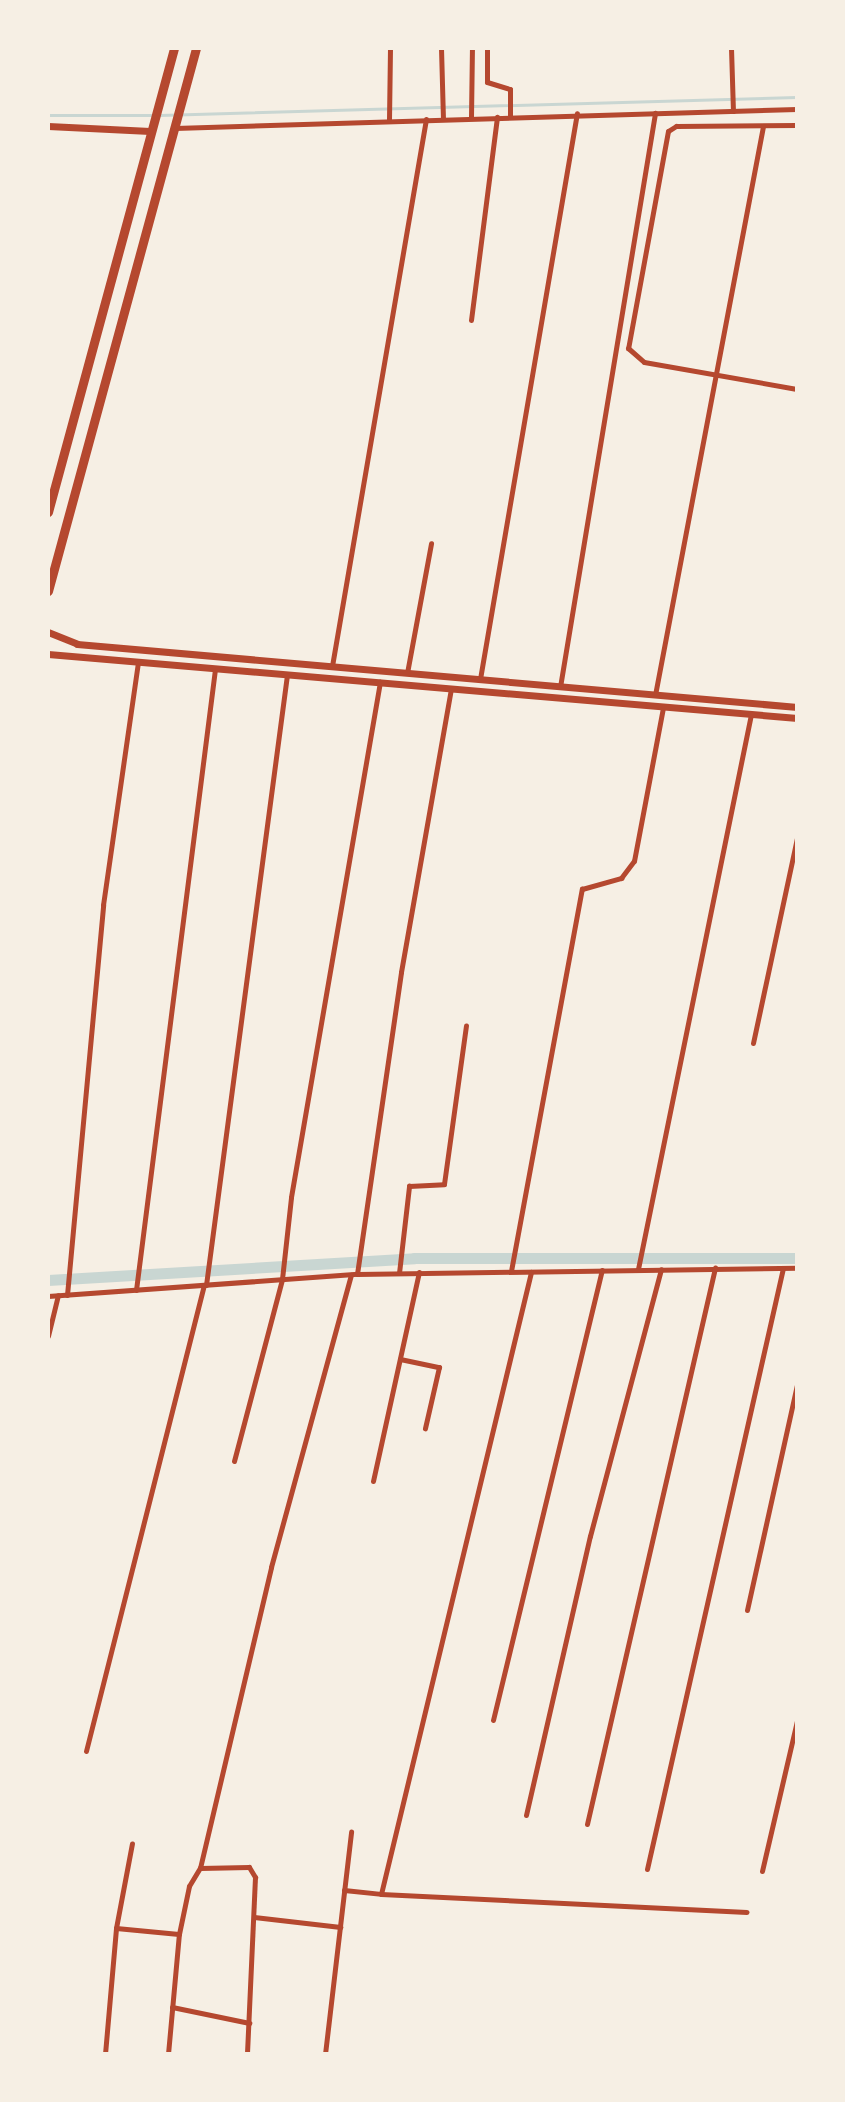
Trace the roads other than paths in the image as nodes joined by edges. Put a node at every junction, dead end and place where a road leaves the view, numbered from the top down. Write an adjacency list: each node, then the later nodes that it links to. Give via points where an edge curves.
1 (174, 48): 22 (highway)
2 (196, 48): 20 (highway)
3 (390, 48): 17 (street)
4 (441, 48): 15 (street)
5 (472, 48): 13 (street)
6 (487, 48): 12 (street, via 487,82 508,87)
7 (731, 48): 9 (street)
8 (797, 109): 9 (street)
9 (733, 111): 10 (street)
10 (655, 112): 11 (street); 42 (street)
11 (577, 113): 12 (street); 40 (street)
12 (510, 116): 14 (street)
13 (471, 117): 14 (street); 15 (street)
14 (497, 117): 25 (street)
15 (443, 118): 16 (street)
16 (426, 119): 17 (street); 36 (street)
17 (389, 120): 20 (street)
18 (797, 125): 21 (street)
19 (48, 126): 22 (street)
20 (176, 126): 24 (highway)
21 (763, 126): 26 (street); 26 (street, via 676,126 664,142 628,348 644,362)
22 (151, 128): 23 (highway)
23 (128, 212): 24 (highway); 28 (highway)
24 (150, 217): 30 (highway)
25 (471, 320)
26 (715, 374): 27 (street); 45 (street)
27 (797, 389)
28 (48, 512)
29 (431, 543): 38 (street)
30 (48, 591)
31 (48, 632): 32 (street, via 77,644)
32 (124, 648): 34 (street); 36 (street)
33 (48, 654): 34 (street)
34 (123, 659): 35 (street)
35 (138, 661): 37 (street); 68 (street, via 103,905)
36 (332, 666): 38 (street)
37 (215, 669): 39 (street); 66 (street)
38 (407, 673): 40 (street)
39 (287, 675): 41 (street); 65 (street)
40 (480, 681): 44 (street)
41 (380, 682): 43 (street); 64 (street)
42 (560, 688): 44 (street); 45 (street)
43 (451, 689): 44 (street); 63 (street)
44 (500, 689): 46 (street)
45 (655, 695): 47 (street)
46 (663, 707): 48 (street); 60 (street, via 631,868 621,878 582,889)
47 (797, 707)
48 (751, 714): 49 (street); 56 (street)
49 (797, 718)
50 (797, 838): 52 (street)
51 (466, 1026): 58 (street, via 444,1184 409,1186)
52 (753, 1043)
53 (715, 1268): 54 (street); 57 (street); 81 (street)
54 (783, 1268): 55 (street); 85 (street)
55 (797, 1268)
56 (638, 1269): 57 (street); 59 (street)
57 (661, 1269): 80 (street, via 590,1536)
58 (400, 1270): 61 (street); 63 (street)
59 (602, 1270): 62 (street); 77 (street)
60 (511, 1271): 61 (street); 62 (street)
61 (419, 1272): 71 (street)
62 (531, 1272): 88 (street)
63 (355, 1273): 64 (street); 84 (street, via 271,1567)
64 (283, 1276): 65 (street); 74 (street)
65 (205, 1283): 66 (street); 79 (street)
66 (136, 1286): 68 (street)
67 (58, 1295): 68 (street); 69 (street); 70 (street)
68 (67, 1295)
69 (48, 1296)
70 (48, 1336)
71 (400, 1359): 73 (street, via 439,1367); 75 (street)
72 (797, 1385): 76 (street)
73 (425, 1428)
74 (234, 1461)
75 (373, 1481)
76 (747, 1610)
77 (493, 1720)
78 (797, 1721): 86 (street)
79 (86, 1751)
80 (526, 1815)
81 (587, 1824)
82 (351, 1832): 87 (street)
83 (132, 1843): 92 (street)
84 (200, 1868): 90 (street, via 253,1871); 93 (street, via 189,1886)
85 (647, 1869)
86 (762, 1871)
87 (344, 1890): 88 (street); 91 (street)
88 (381, 1894): 89 (street)
89 (747, 1912)
90 (254, 1917): 91 (street); 95 (street)
91 (340, 1927): 99 (street)
92 (116, 1928): 93 (street); 96 (street)
93 (179, 1934): 94 (street)
94 (172, 2007): 95 (street); 97 (street)
95 (249, 2023): 98 (street)
96 (106, 2054)
97 (168, 2054)
98 (247, 2054)
99 (325, 2054)

